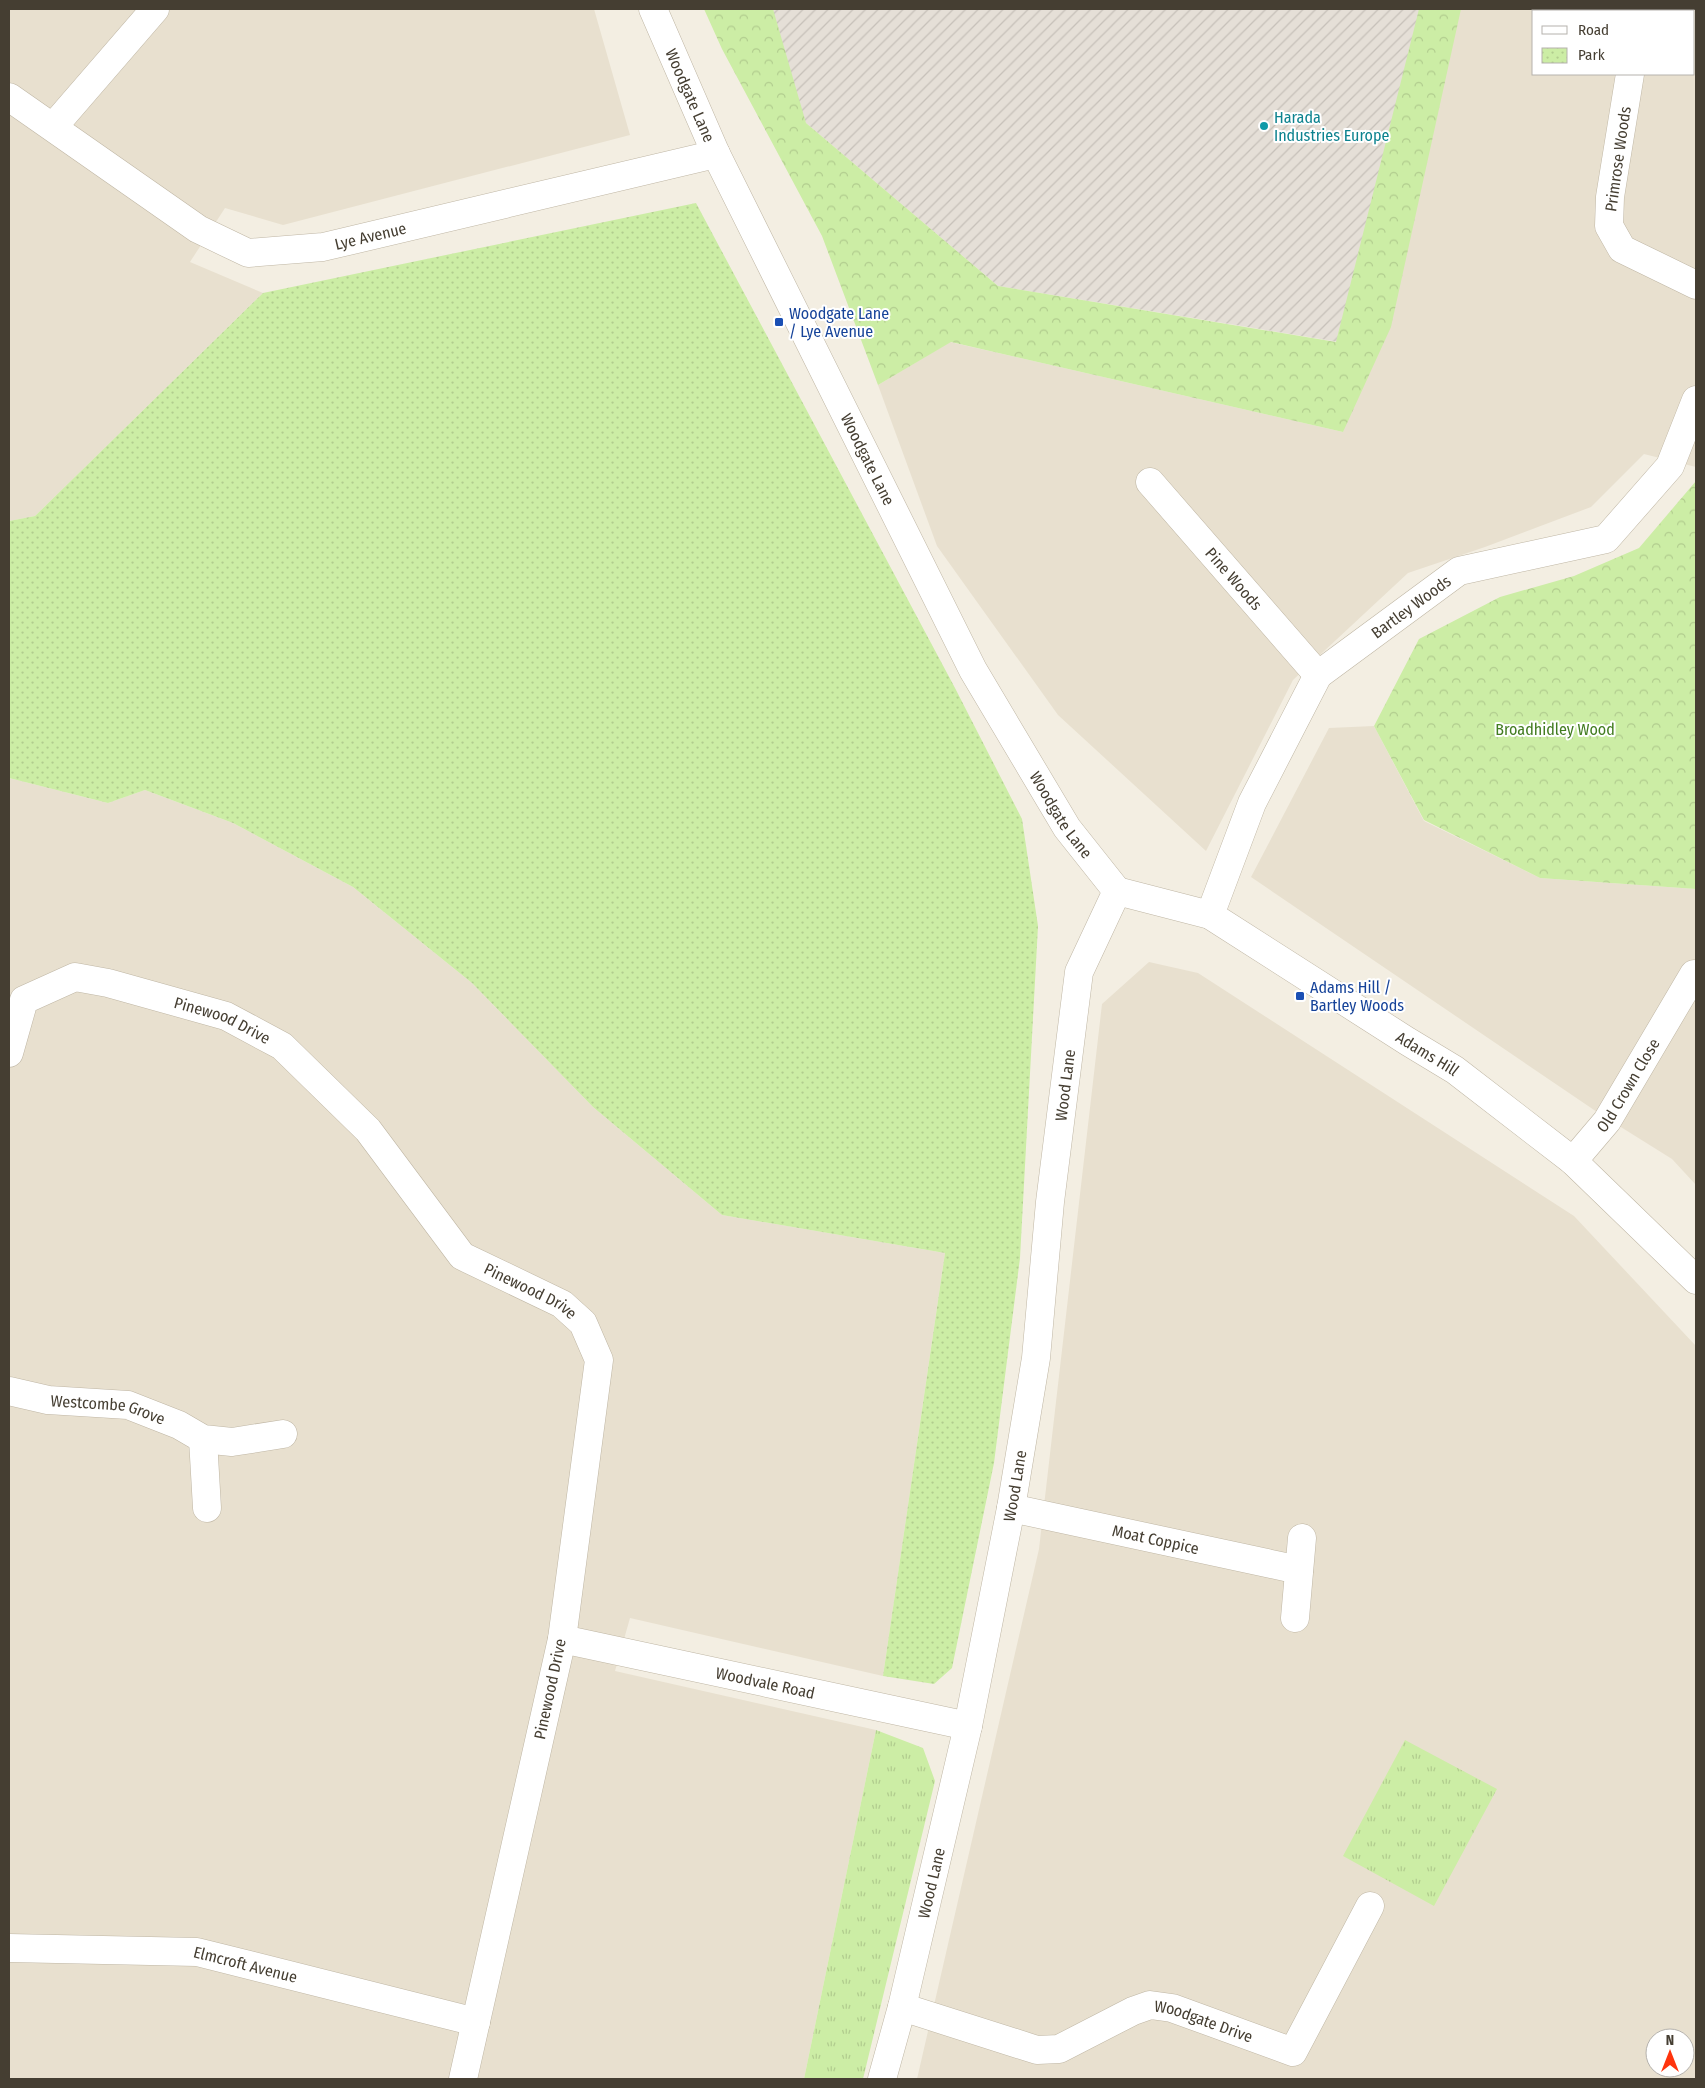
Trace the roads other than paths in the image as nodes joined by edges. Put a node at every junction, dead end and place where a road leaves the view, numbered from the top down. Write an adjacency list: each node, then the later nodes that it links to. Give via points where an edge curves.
1 (154, 9): 5 (street)
2 (653, 9): 6 (street, Woodgate Lane)
3 (1630, 75): 7 (street, Primrose Woods, via 1610,196 1609,226 1622,249)
4 (9, 97): 5 (street, Lye Avenue)
5 (53, 128): 6 (street, Lye Avenue, via 198,229 248,252 323,247)
6 (716, 154): 11 (street, Woodgate Lane, via 973,670 1067,828)
7 (1696, 285)
8 (1696, 400): 10 (street, Bartley Woods, via 1670,466 1606,539 1459,571)
9 (1150, 482): 10 (street, Pine Woods)
10 (1318, 675): 12 (street, Bartley Woods, via 1252,803)
11 (1117, 891): 12 (street, Adams Hill); 22 (street, Wood Lane, via 1079,972 1050,1202 1036,1358)
12 (1210, 915): 16 (street, Adams Hill, via 1455,1070)
13 (1694, 974): 14 (street, Old Crown Close)
14 (1686, 1010): 16 (street, Old Crown Close, via 1607,1121)
15 (9, 1053): 26 (street, Pinewood Drive, via 24,1000 75,977 226,1016 282,1046 368,1130 462,1256 562,1304 583,1323 599,1360)
16 (1573, 1161): 17 (street, Adams Hill)
17 (1696, 1280)
18 (9, 1391): 20 (street, Westcombe Grove, via 48,1400 128,1405 179,1425)
19 (282, 1434): 20 (street, Westcombe Grove, via 232,1442)
20 (202, 1439): 21 (street)
21 (207, 1508)
22 (1011, 1508): 24 (street, Moat Coppice); 27 (street, Wood Lane)
23 (1302, 1538): 24 (street)
24 (1299, 1570): 25 (street)
25 (1295, 1618)
26 (562, 1639): 27 (street, Woodvale Road); 31 (street, Pinewood Drive)
27 (968, 1726): 30 (street, Wood Lane)
28 (1370, 1906): 30 (street, Woodgate Drive, via 1293,2052 1172,2008 1150,2005 1060,2049 1037,2050)
29 (9, 1948): 31 (street, Elmcroft Avenue, via 197,1952)
30 (902, 2007): 33 (street, Wood Lane)
31 (476, 2022): 32 (street, Pinewood Drive)
32 (463, 2079)
33 (882, 2079)

